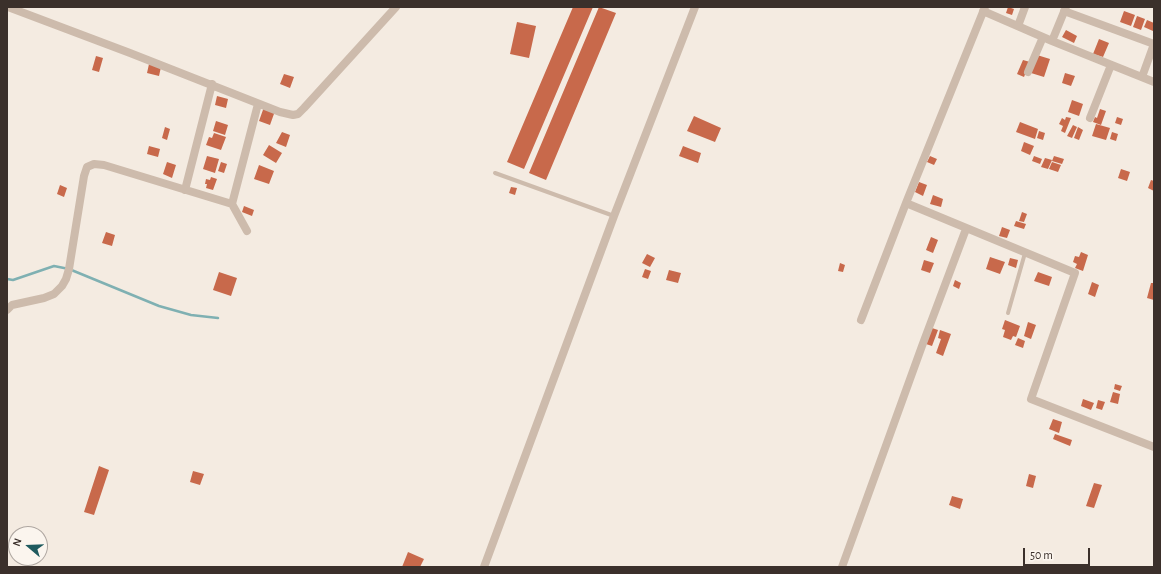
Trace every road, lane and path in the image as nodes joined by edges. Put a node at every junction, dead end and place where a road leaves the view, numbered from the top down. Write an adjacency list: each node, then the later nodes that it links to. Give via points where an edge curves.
1 (8, 7): 15 (street)
2 (396, 7): 16 (street, via 298,114 288,114)
3 (695, 7): 22 (street)
4 (1025, 7): 7 (street)
5 (984, 9): 7 (street); 20 (street)
6 (1065, 9): 9 (street); 10 (street)
7 (1018, 26): 8 (street)
8 (1042, 37): 9 (street); 12 (street)
9 (1052, 41): 11 (street)
10 (1154, 44): 13 (street)
11 (1111, 65): 13 (street); 17 (street)
12 (1028, 72)
13 (1142, 77): 14 (street)
14 (1154, 82)
15 (212, 84): 16 (street); 19 (street)
16 (258, 104): 21 (street)
17 (1090, 118)
18 (495, 173): 22 (lane)
19 (185, 190): 21 (street); 26 (street, via 104,165 94,164 87,167 69,269 62,286 54,294 12,305)
20 (906, 203): 23 (street); 28 (street)
21 (232, 204): 24 (street)
22 (614, 216): 30 (street)
23 (966, 229): 25 (street); 31 (street)
24 (247, 230)
25 (1025, 253): 27 (lane); 29 (street, via 1075,273 1031,399)
26 (7, 310)
27 (1008, 312)
28 (861, 320)
29 (1154, 447)
30 (484, 567)
31 (842, 567)

